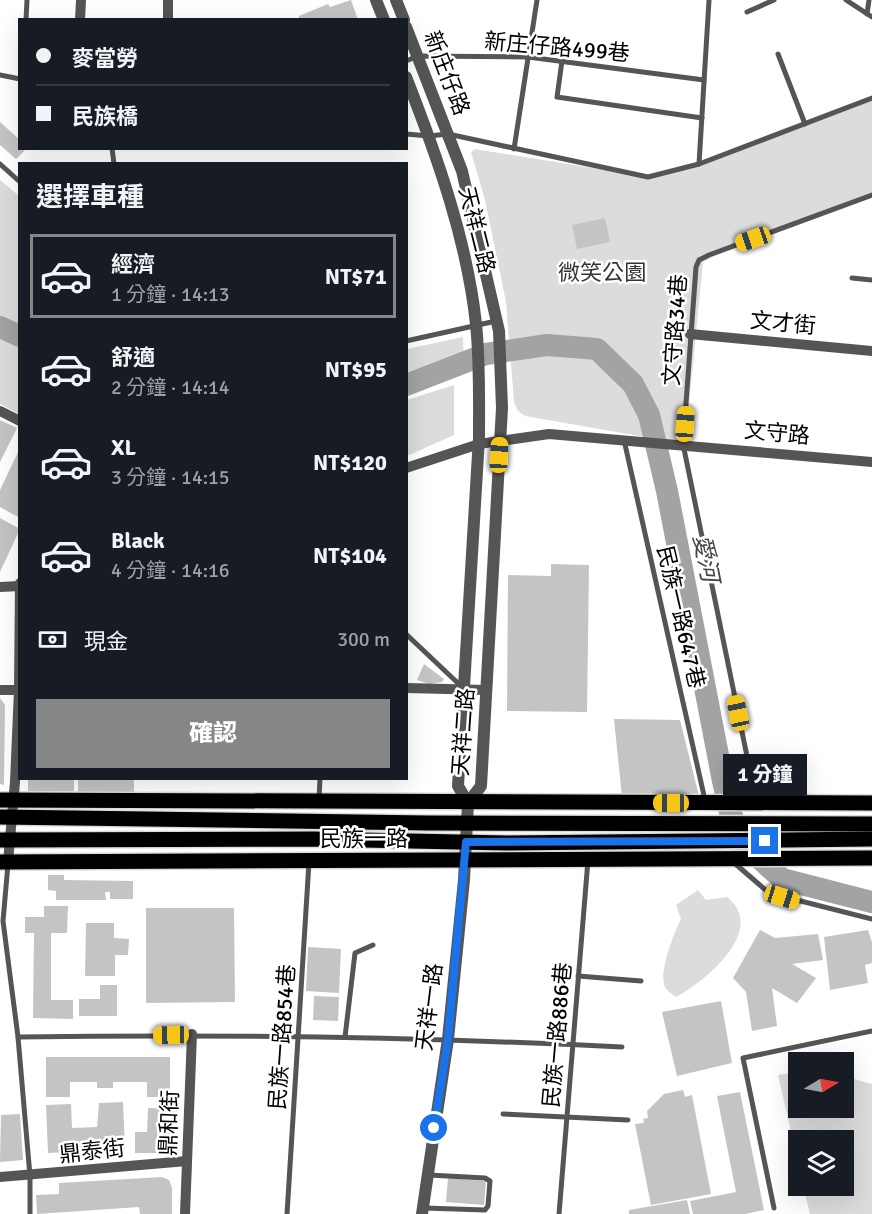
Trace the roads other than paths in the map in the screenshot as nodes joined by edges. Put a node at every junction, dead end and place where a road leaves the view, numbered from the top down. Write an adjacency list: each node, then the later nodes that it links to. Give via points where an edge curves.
1 (27, 0): 13 (lane)
2 (81, 0): 14 (street)
3 (168, 0): 15 (street)
4 (376, 0): 16 (street)
5 (396, 0): 17 (street, 新庄仔路)
6 (537, 0): 20 (lane)
7 (709, 0): 25 (lane)
8 (774, 0): 11 (lane)
9 (846, 0): 12 (lane)
10 (869, 0): 12 (lane)
11 (747, 12)
12 (869, 16)
13 (26, 18)
14 (80, 18)
15 (168, 18)
16 (383, 18)
17 (403, 18)
18 (408, 37): 21 (street, 新庄仔路)
19 (777, 54): 29 (lane)
20 (528, 57): 21 (lane, 新庄仔路499巷); 22 (lane, 新庄仔路499巷); 33 (lane)
21 (412, 58): 31 (street, 新庄仔路)
22 (562, 61): 25 (lane, 新庄仔路499巷); 28 (lane, via 557,97)
23 (0, 75): 24 (lane)
24 (18, 79)
25 (704, 80): 28 (lane)
26 (408, 82): 32 (street, 新庄仔路)
27 (872, 98): 29 (lane)
28 (702, 118): 35 (lane)
29 (805, 124): 35 (lane)
30 (408, 134): 32 (lane)
31 (448, 134): 32 (lane); 33 (lane); 41 (street, 天祥二路, via 462,171)
32 (429, 136): 40 (street, 天祥二路, via 464,255)
33 (514, 149): 35 (lane, via 640,176)
34 (0, 164): 36 (lane)
35 (699, 164)
36 (18, 180)
37 (872, 195): 42 (lane, 文守路34巷, via 699,260)
38 (852, 278): 39 (lane)
39 (872, 280)
40 (476, 323): 41 (lane); 43 (lane); 49 (street, 天祥二路, via 480,383)
41 (498, 326): 48 (street, 天祥二路, via 502,379)
42 (690, 334): 44 (street, 文才街); 50 (lane, 文守路34巷)
43 (408, 340)
44 (872, 351)
45 (0, 411): 46 (street)
46 (18, 420)
47 (626, 439): 48 (street, via 549,434); 50 (street, 文守路); 66 (lane, 民族一路647巷)
48 (500, 440): 49 (street); 60 (street, 天祥二路)
49 (478, 444): 52 (street); 59 (street, 天祥二路)
50 (681, 444): 51 (street, 文守路); 67 (lane, 文守路34巷)
51 (872, 462)
52 (408, 467)
53 (18, 585): 54 (street)
54 (0, 587)
55 (408, 636): 59 (lane)
56 (408, 688): 59 (street)
57 (0, 690): 58 (street)
58 (18, 690)
59 (465, 690): 60 (street); 65 (street, 天祥二路, via 458,786)
60 (488, 690): 65 (street, 天祥二路, via 482,786)
61 (18, 699): 63 (street)
62 (320, 780): 64 (lane)
63 (7, 800): 64 (main road, 民族一路); 69 (street)
64 (318, 802): 65 (main road, 民族一路)
65 (468, 803): 66 (main road, 民族一路); 70 (street, 天祥一路)
66 (699, 803): 67 (main road, 民族一路); 71 (main road)
67 (756, 803): 68 (main road)
68 (872, 803)
69 (6, 817): 70 (main road, 民族一路); 74 (street)
70 (467, 824): 71 (main road, 民族一路); 75 (street, 天祥一路)
71 (694, 824): 72 (main road, 民族一路)
72 (872, 824)
73 (872, 839): 75 (main road, 民族一路)
74 (5, 840): 75 (main road, 民族一路); 81 (street)
75 (466, 842): 79 (street, 天祥一路)
76 (729, 858): 77 (main road, 民族一路); 78 (main road, 民族一路); 82 (lane, via 769,893)
77 (872, 858)
78 (589, 859): 79 (main road, 民族一路); 85 (lane, 民族一路886巷)
79 (465, 860): 80 (main road, 民族一路); 92 (street, 天祥一路)
80 (309, 861): 81 (main road, 民族一路); 89 (lane, 民族一路854巷)
81 (4, 862): 83 (lane)
82 (872, 919)
83 (2, 921): 91 (lane)
84 (373, 945): 90 (lane, via 355,952)
85 (578, 976): 86 (lane); 93 (lane, 民族一路886巷)
86 (641, 981)
87 (872, 1031): 102 (lane, via 743,1058)
88 (192, 1034): 89 (lane); 91 (lane); 98 (street, 鼎和街)
89 (299, 1036): 90 (lane); 106 (lane, 民族一路854巷)
90 (345, 1036): 92 (lane)
91 (18, 1037): 100 (lane)
92 (448, 1039): 93 (lane); 99 (street, 天祥一路)
93 (572, 1044): 94 (lane); 96 (lane, 民族一路886巷)
94 (622, 1047)
95 (503, 1114): 96 (lane)
96 (566, 1117): 97 (lane); 107 (lane, 民族一路886巷)
97 (628, 1120)
98 (188, 1161): 100 (street, 鼎泰街); 105 (street, 鼎和街)
99 (427, 1174): 103 (street, 天祥一路); 103 (lane, via 490,1181 488,1206 485,1210)
100 (30, 1176): 101 (street, 鼎泰街); 104 (lane)
101 (0, 1177)
102 (774, 1208)
103 (422, 1211)
104 (30, 1214)
105 (185, 1214)
106 (287, 1214)
107 (559, 1214)

